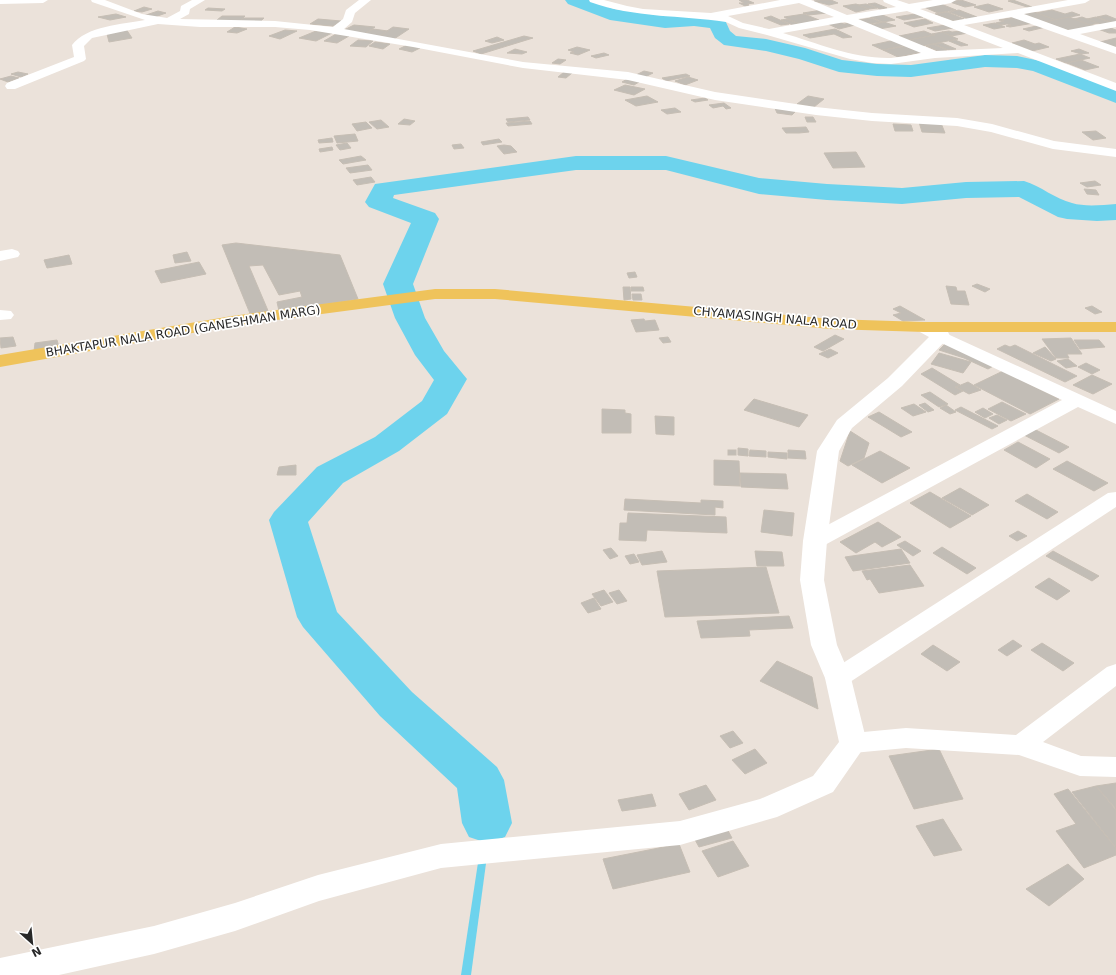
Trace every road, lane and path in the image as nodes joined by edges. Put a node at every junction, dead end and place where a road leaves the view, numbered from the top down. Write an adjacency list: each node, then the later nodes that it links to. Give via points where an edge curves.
1 (43, 0): 13 (street)
2 (96, 0): 20 (street)
3 (200, 0): 20 (street, via 185,8 185,12)
4 (366, 0): 23 (street, via 350,12 348,20)
5 (594, 0): 14 (street)
6 (640, 0): 14 (street)
7 (797, 0): 18 (street)
8 (802, 0): 19 (street)
9 (888, 0): 15 (street)
10 (951, 0): 15 (street)
11 (1085, 0): 17 (street)
12 (0, 1): 13 (street)
13 (16, 1): 16 (street)
14 (607, 5): 18 (street, via 638,12)
15 (908, 8): 19 (street); 21 (street)
16 (0, 9)
17 (1012, 14): 21 (street); 25 (street)
18 (707, 16): 24 (street, via 730,19 738,24)
19 (848, 18): 24 (street); 28 (street)
20 (164, 22): 23 (street, via 275,24); 29 (street, via 88,36 78,45 80,59)
21 (953, 24): 26 (street)
22 (1116, 24): 25 (street)
23 (334, 32): 32 (street, via 523,65 628,76 715,96 816,111 957,122 992,128 1053,145 1074,149)
24 (769, 32): 28 (street, via 872,60 891,61)
25 (1067, 33): 27 (street)
26 (1019, 50): 28 (street); 30 (street)
27 (1116, 51)
28 (935, 55)
29 (11, 86)
30 (1115, 86)
31 (1116, 146): 32 (street)
32 (1097, 149): 33 (street)
33 (1116, 153)
34 (366, 302): 36 (main road, CHYAMASINGH NALA ROAD, via 436,294 495,294); 37 (main road, BHAKTAPUR NALA ROAD (GANESHMAN MARG), via 232,321)
35 (1116, 327): 36 (main road, CHYAMASINGH NALA ROAD)
36 (933, 332): 38 (street); 41 (main road, via 895,382 844,424 828,451)
37 (0, 361)
38 (1077, 400): 39 (street); 41 (street)
39 (1116, 418)
40 (1116, 498): 43 (street)
41 (815, 541): 43 (main road, via 813,588 824,645)
42 (1116, 672): 45 (street)
43 (838, 678): 44 (main road)
44 (853, 743): 45 (street, via 906,738); 47 (main road, via 823,784 767,809 680,833 441,856 318,888 235,917 154,940)
45 (1021, 745): 46 (street, via 1080,766)
46 (1116, 767)
47 (0, 973)

